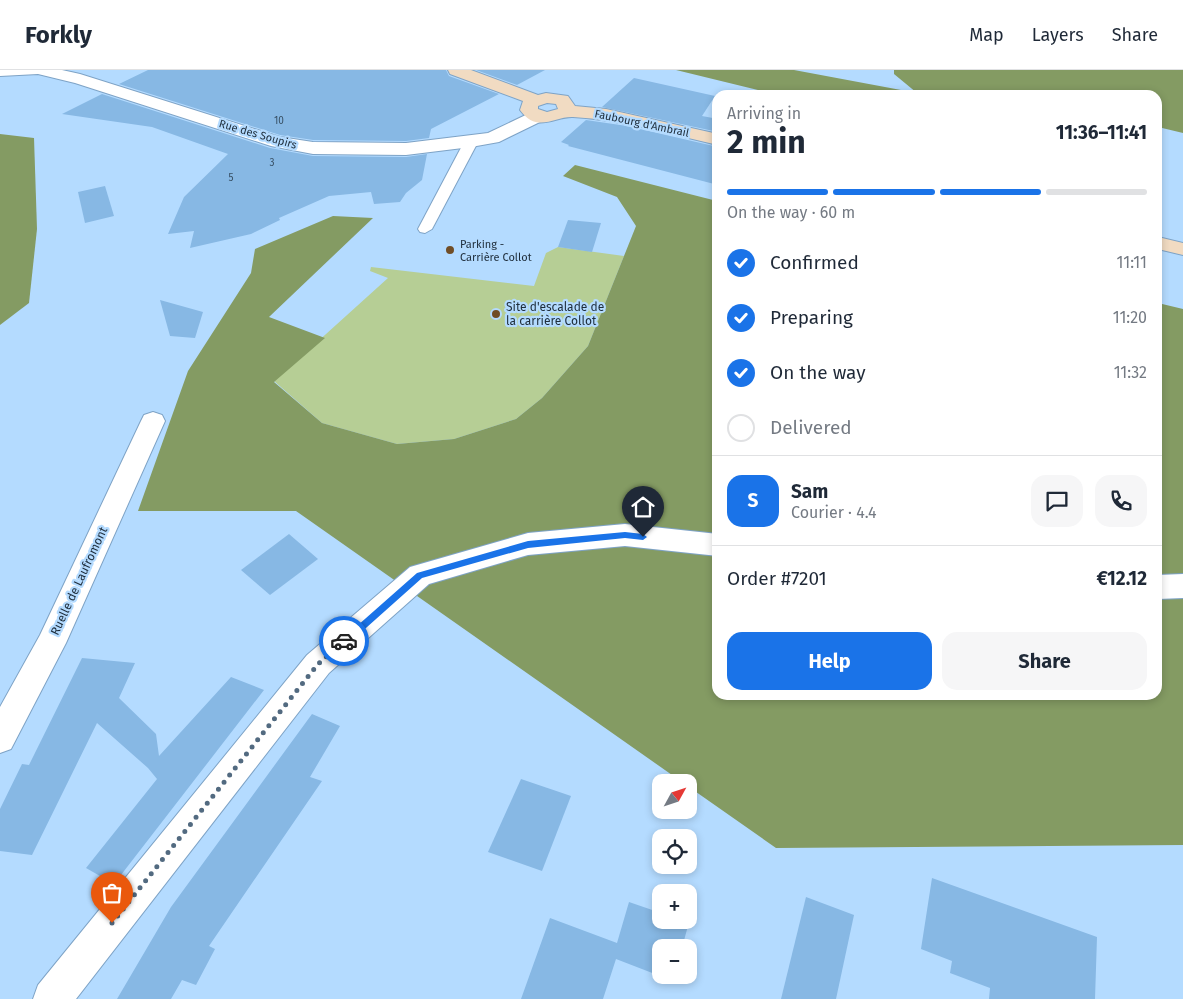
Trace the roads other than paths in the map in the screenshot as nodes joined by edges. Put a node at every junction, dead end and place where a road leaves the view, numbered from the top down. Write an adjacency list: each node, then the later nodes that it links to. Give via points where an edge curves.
1 (36, 70): 4 (street)
2 (40, 70): 7 (street, Rue des Soupirs, via 289,145 406,149)
3 (456, 70): 5 (main road)
4 (0, 71)
5 (536, 108): 6 (main road, Faubourg d'Ambrail, via 546,98 558,99 565,103 566,110 606,114); 7 (street, Rue des Soupirs, via 493,138)
6 (712, 139)
7 (471, 142): 8 (lane)
8 (425, 229)
9 (1162, 244): 10 (main road)
10 (1183, 249)
11 (153, 421): 15 (street, Ruelle de Laufromont, via 51,642)
12 (712, 544): 16 (street, via 625,535 537,544 420,575 318,664)
13 (1183, 586): 14 (street)
14 (1162, 587)
15 (0, 738)
16 (52, 999)

